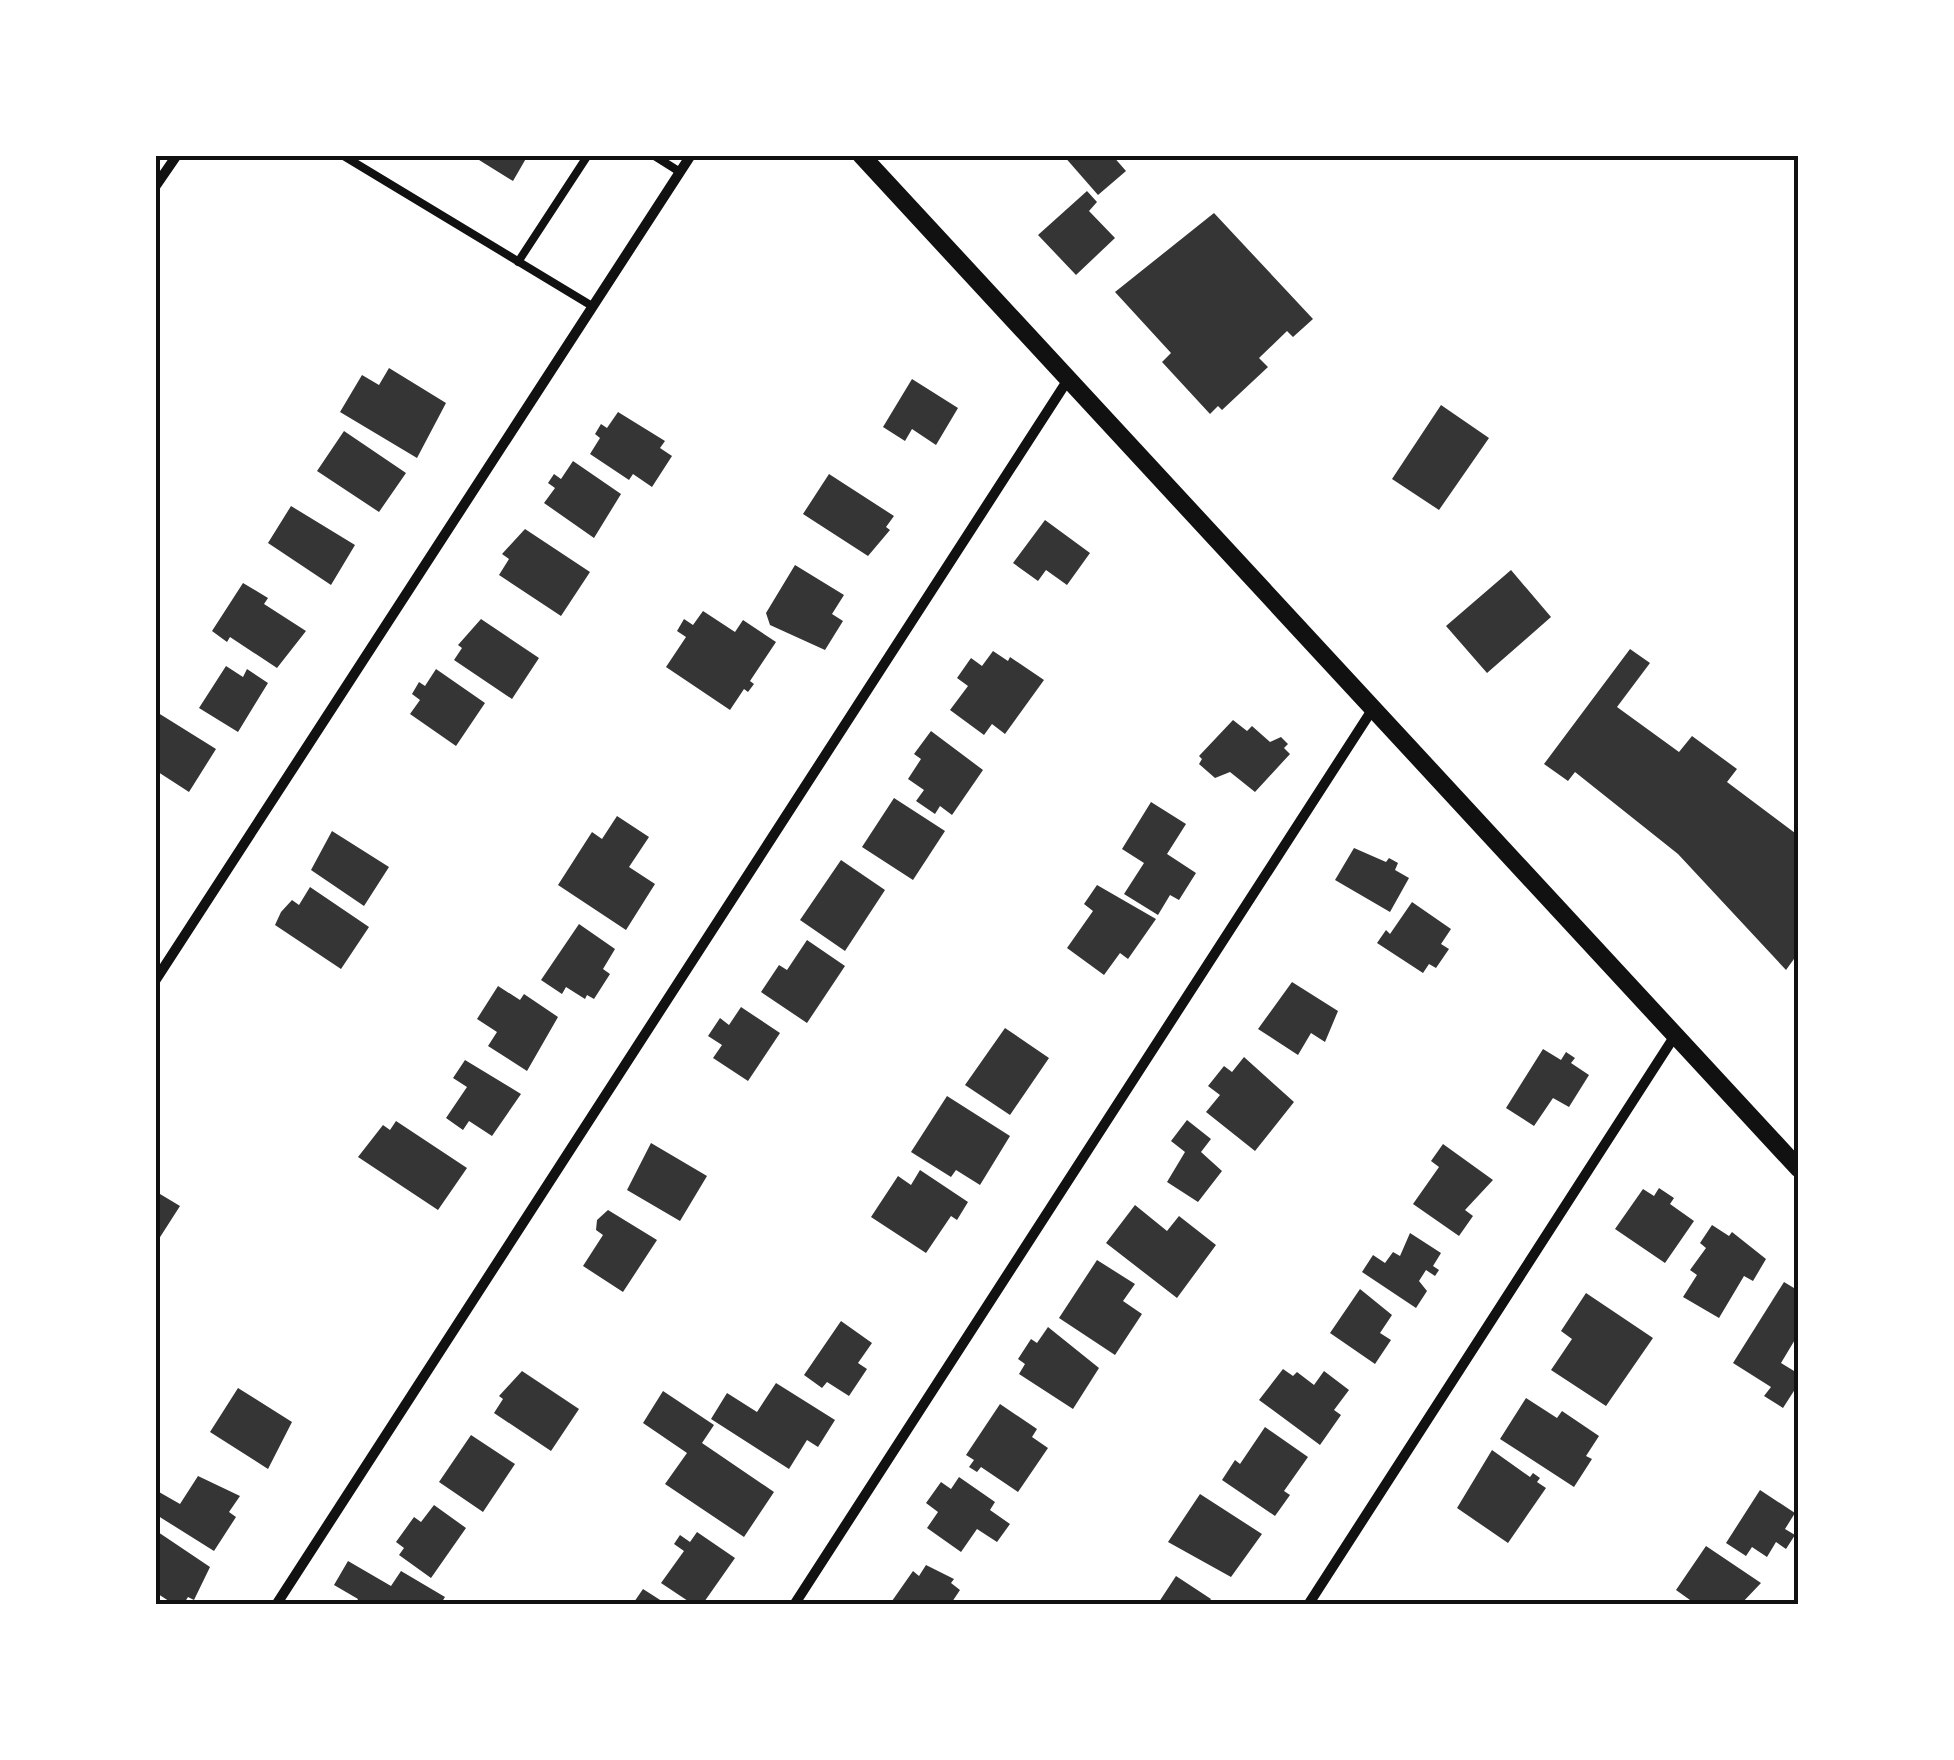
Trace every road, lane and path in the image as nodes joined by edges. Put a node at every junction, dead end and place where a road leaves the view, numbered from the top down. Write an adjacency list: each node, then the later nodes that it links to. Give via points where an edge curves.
1 (177, 155): 8 (street)
2 (342, 155): 9 (lane)
3 (588, 155): 9 (lane)
4 (653, 155): 7 (lane)
5 (691, 155): 7 (street)
6 (861, 155): 11 (street)
7 (680, 172): 10 (street)
8 (155, 187)
9 (518, 262): 10 (lane)
10 (592, 306): 13 (street)
11 (1069, 378): 12 (street); 16 (street)
12 (1372, 710): 14 (street); 17 (street)
13 (155, 981)
14 (1674, 1037): 15 (street); 18 (street)
15 (1799, 1169)
16 (276, 1605)
17 (794, 1605)
18 (1308, 1605)

